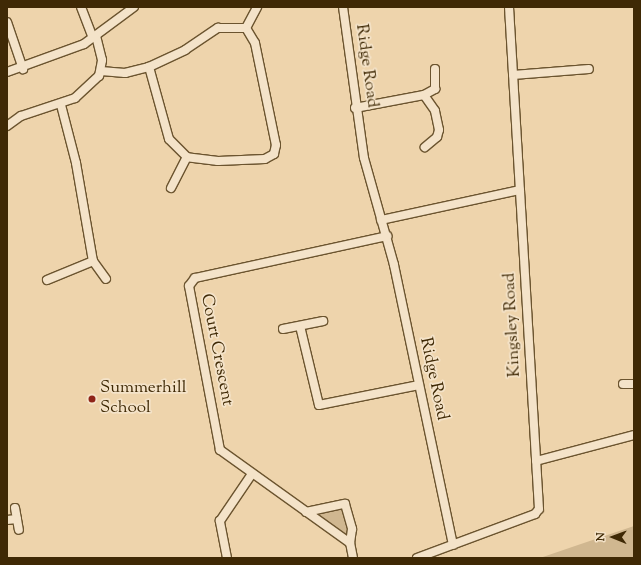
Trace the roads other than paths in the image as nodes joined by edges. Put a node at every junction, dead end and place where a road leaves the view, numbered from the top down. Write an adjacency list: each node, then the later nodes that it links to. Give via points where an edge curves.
1 (81, 7): 8 (street)
2 (134, 7): 8 (street)
3 (257, 7): 7 (street)
4 (509, 7): 15 (street, Kingsley Road)
5 (345, 8): 18 (street, Ridge Road)
6 (7, 22): 10 (street)
7 (246, 28): 9 (street, via 218,28 185,50); 21 (street, via 255,42 276,145 274,154 265,159 218,161)
8 (95, 37): 10 (street); 13 (street)
9 (149, 67): 13 (street, via 125,73); 21 (street, via 169,139)
10 (23, 69): 14 (street)
11 (435, 69): 16 (street, via 436,86 433,91)
12 (589, 69): 15 (street)
13 (101, 71): 17 (street, via 75,98)
14 (7, 72)
15 (513, 75): 23 (street, Kingsley Road)
16 (424, 95): 18 (street); 20 (street, via 436,115 439,134)
17 (61, 105): 19 (street, via 21,116); 26 (street, via 76,163)
18 (355, 108): 24 (street, Ridge Road)
19 (7, 126)
20 (425, 147)
21 (187, 157): 22 (street)
22 (171, 188)
23 (520, 190): 24 (street); 36 (street, Kingsley Road)
24 (381, 220): 25 (street, Ridge Road)
25 (387, 236): 34 (street, Ridge Road); 37 (street, Court Crescent, via 190,281 220,450)
26 (93, 261): 27 (street); 28 (street)
27 (47, 280)
28 (106, 280)
29 (323, 321): 30 (street)
30 (300, 326): 31 (street); 34 (street, via 319,405)
31 (283, 329)
32 (622, 384): 33 (street)
33 (634, 384)
34 (419, 385): 44 (street, Ridge Road)
35 (634, 435): 36 (street)
36 (536, 461): 44 (street, Kingsley Road, via 537,512)
37 (252, 474): 39 (street, Court Crescent); 45 (street, via 220,521)
38 (15, 508): 40 (street)
39 (306, 512): 43 (street, Court Crescent); 43 (street, via 346,504 352,529)
40 (17, 519): 41 (street); 42 (street)
41 (7, 520)
42 (19, 530)
43 (350, 543): 46 (street)
44 (453, 545): 47 (street, Kingsley Road)
45 (227, 558)
46 (353, 558)
47 (417, 558)

